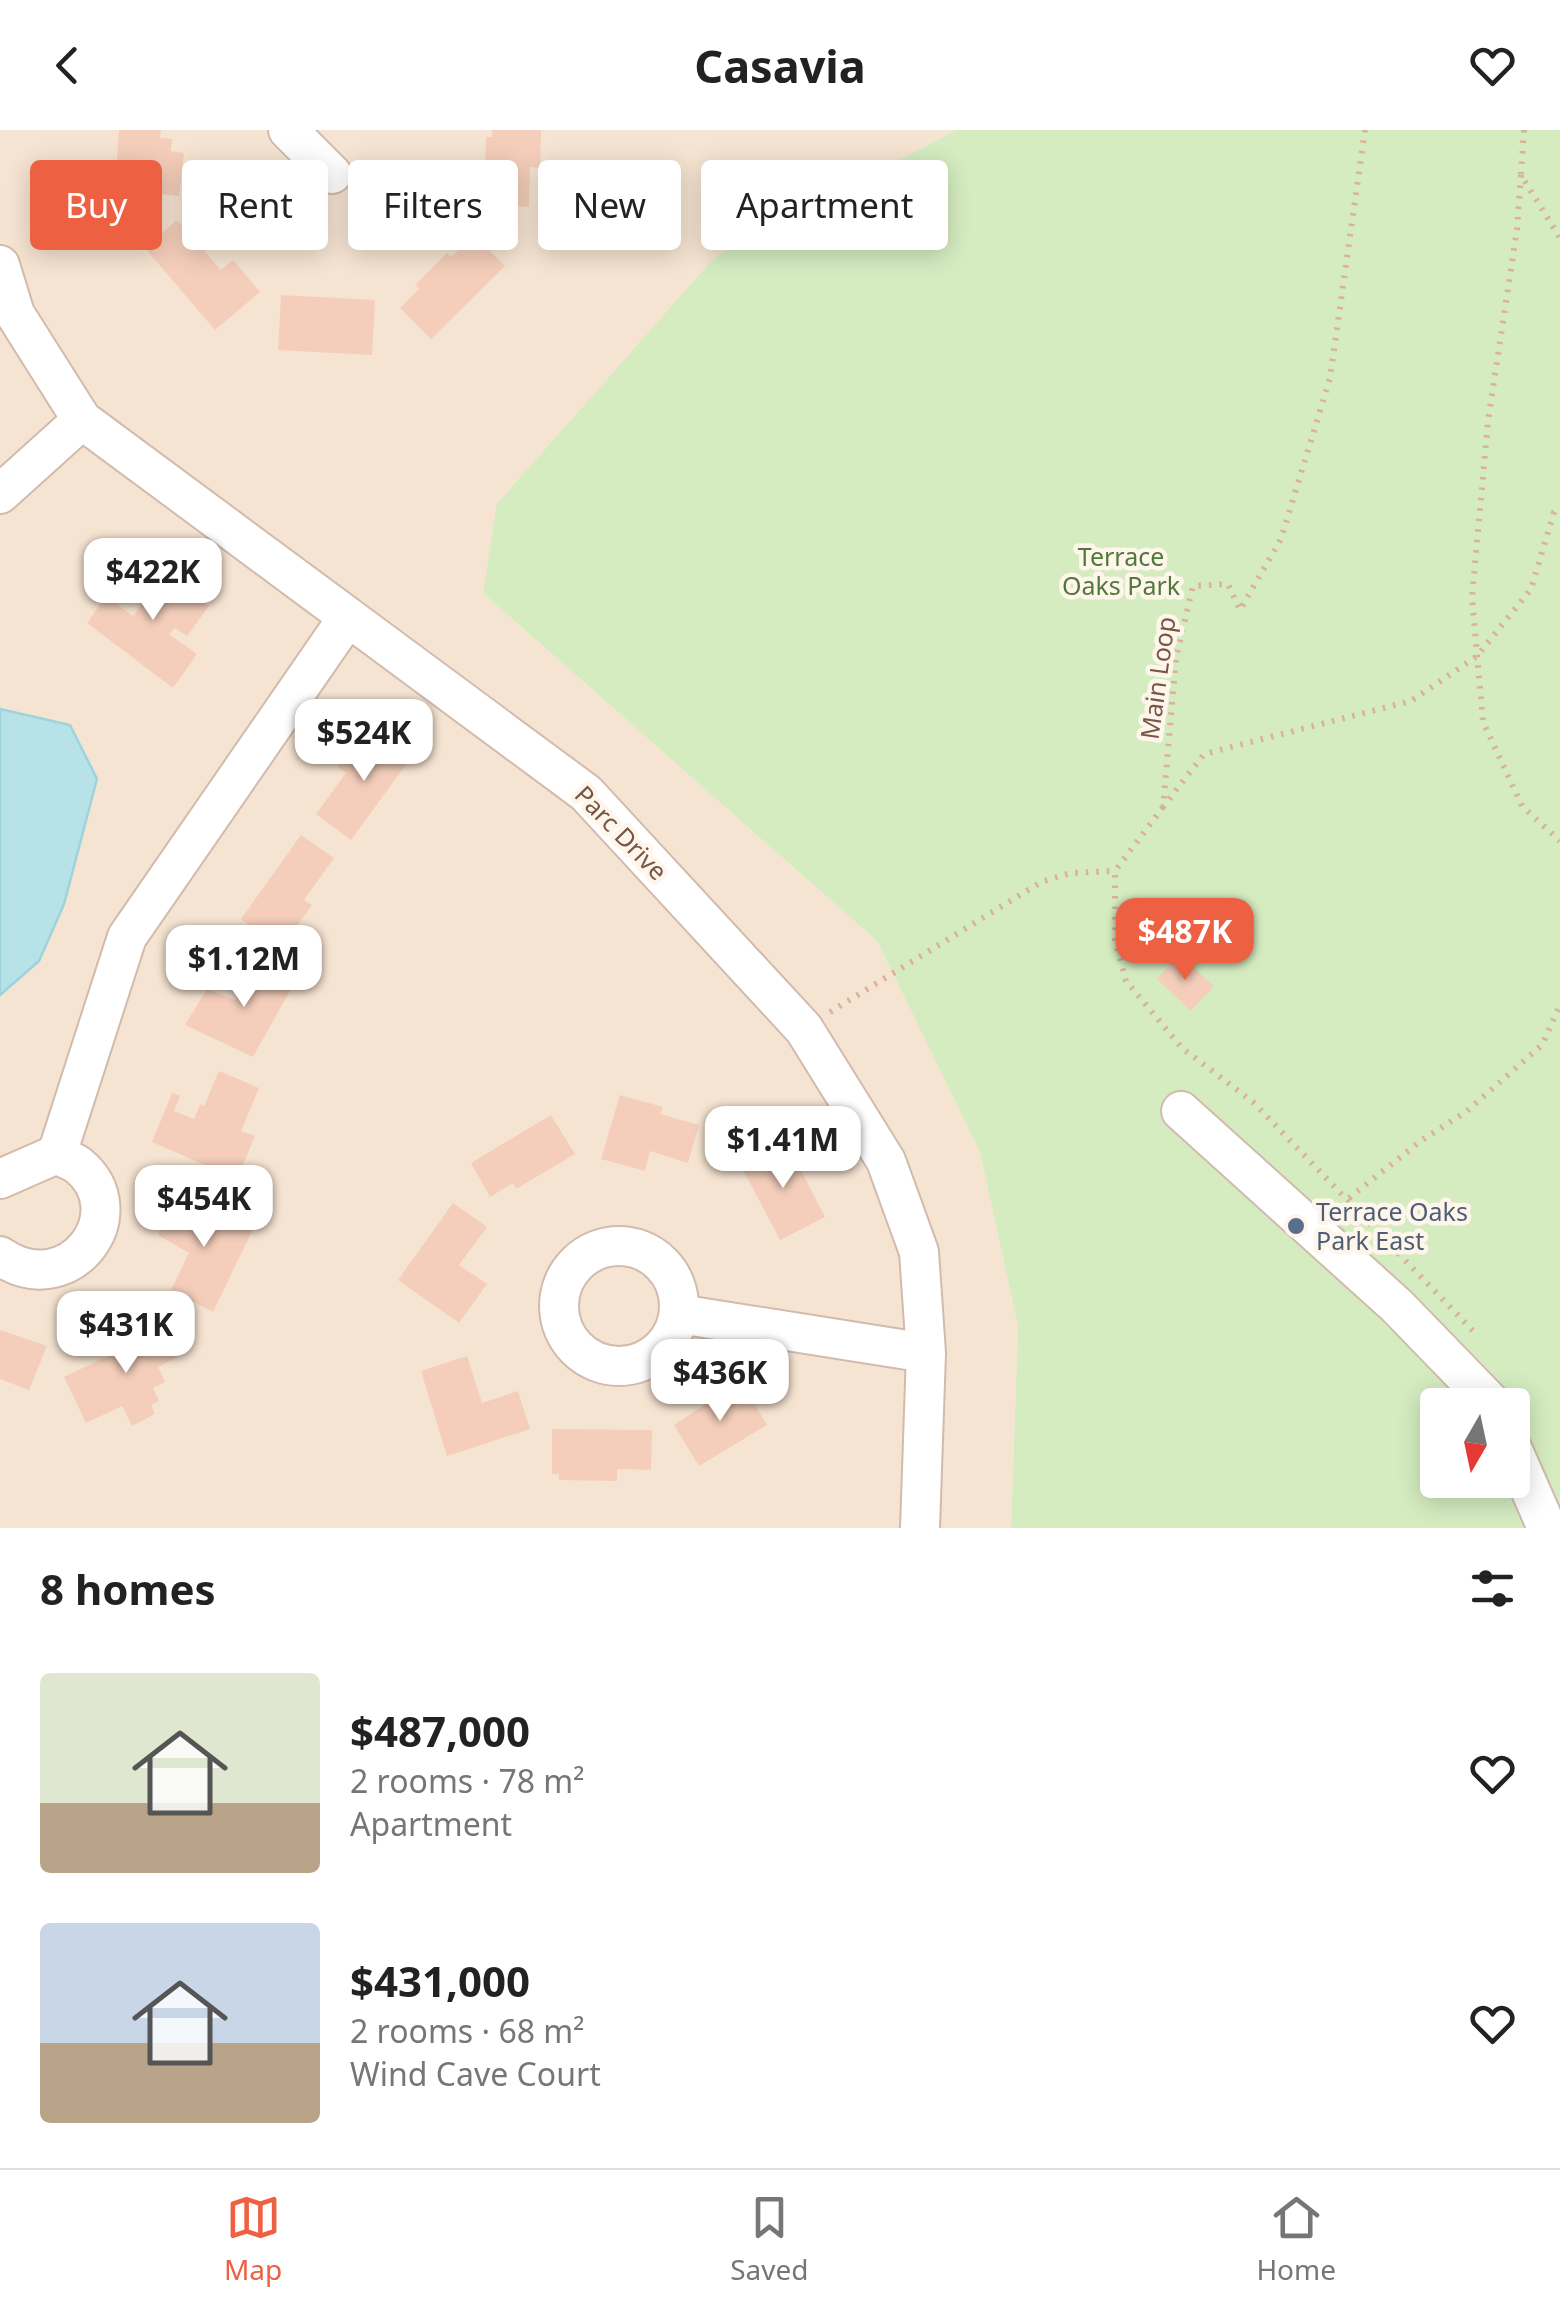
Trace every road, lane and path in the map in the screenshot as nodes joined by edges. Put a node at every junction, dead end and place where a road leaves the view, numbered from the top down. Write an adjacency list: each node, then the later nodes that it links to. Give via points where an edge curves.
1 (288, 130): 4 (street)
2 (1365, 130): 13 (path, Main Loop, via 1330,378 1281,539 1240,610 1228,584 1193,586 1176,658)
3 (1524, 130): 5 (path)
4 (332, 174)
5 (1521, 175): 6 (path); 12 (path, via 1472,597)
6 (1560, 238)
7 (0, 266): 8 (street, Parc Drive, via 16,314)
8 (82, 420): 9 (street); 11 (street, Parc Drive)
9 (0, 494)
10 (1560, 508): 12 (path, via 1530,589)
11 (348, 617): 17 (street, Parc Drive, via 586,793); 19 (street, via 128,938)
12 (1478, 656): 13 (path, via 1411,701 1204,754); 14 (path, via 1483,722 1522,806)
13 (1164, 806): 15 (path)
14 (1560, 841)
15 (1115, 871): 17 (path, via 1070,873 1020,892); 21 (path, via 1116,940 1126,980 1182,1048 1253,1102)
16 (1560, 1005): 21 (path, via 1542,1046)
17 (804, 1029): 25 (street, Parc Drive, via 886,1161 919,1252)
18 (1181, 1111): 26 (street)
19 (57, 1154): 20 (street); 22 (street, via 94,1184 97,1232 64,1267 16,1268)
20 (0, 1179)
21 (1349, 1198): 24 (path)
22 (0, 1256)
23 (679, 1314): 25 (street)
24 (1481, 1340)
25 (926, 1354): 28 (street, Parc Drive)
26 (1476, 1388)
27 (1530, 1488): 29 (street)
28 (920, 1528)
29 (1548, 1528)

